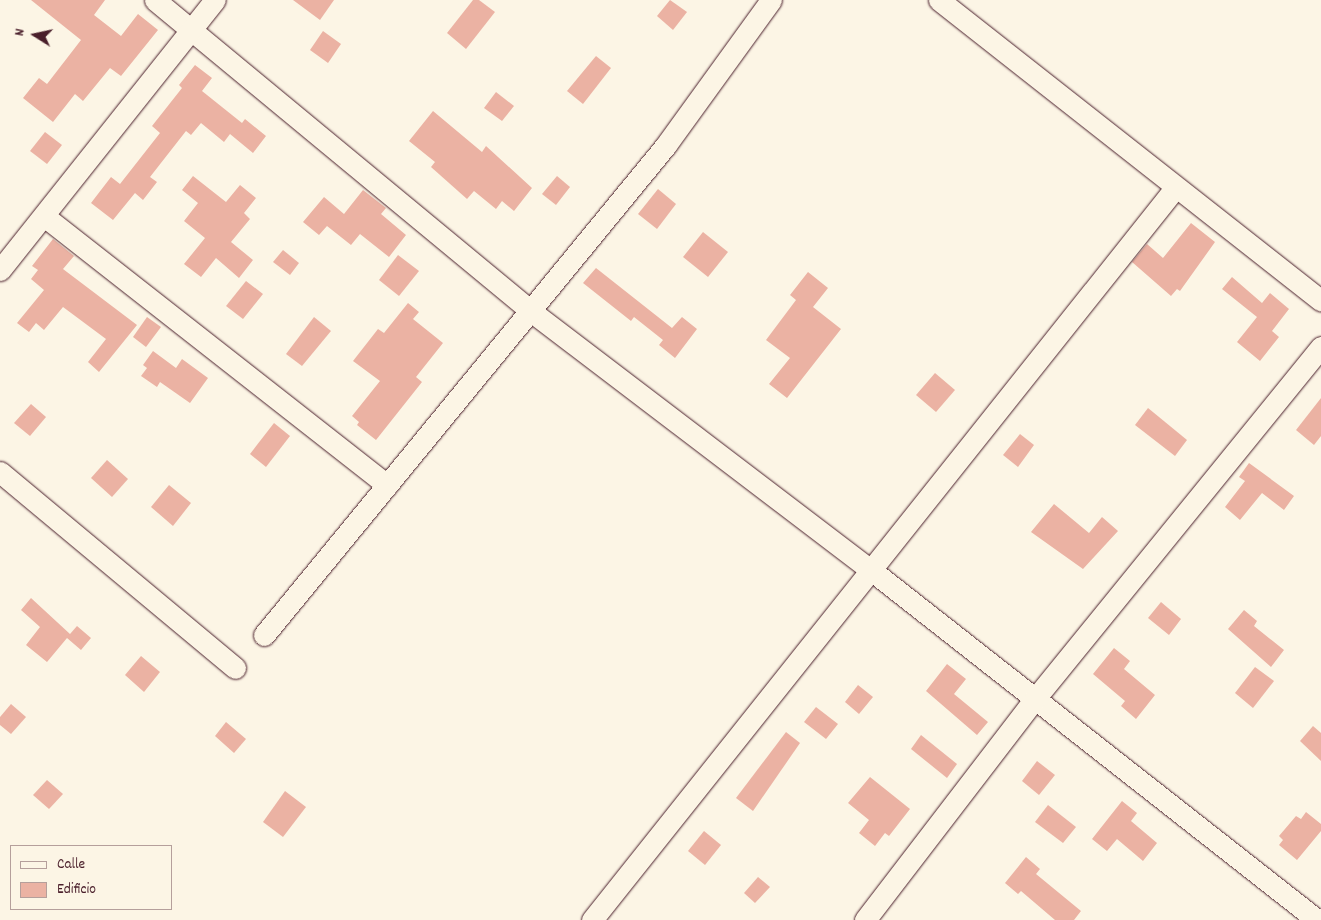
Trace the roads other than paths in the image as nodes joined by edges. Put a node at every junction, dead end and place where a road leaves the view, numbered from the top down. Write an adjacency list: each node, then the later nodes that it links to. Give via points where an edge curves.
1 (155, 0): 5 (street)
2 (215, 0): 5 (street)
3 (771, 0): 10 (street, via 666,146)
4 (939, 0): 6 (street)
5 (191, 30): 7 (street); 10 (street)
6 (1176, 188): 9 (street); 14 (street)
7 (44, 216): 8 (street); 13 (street)
8 (0, 270)
9 (1321, 301)
10 (532, 312): 13 (street); 14 (street)
11 (1321, 347): 17 (street)
12 (0, 472): 16 (street)
13 (387, 485): 15 (street)
14 (871, 570): 17 (street); 18 (street)
15 (264, 635)
16 (235, 668)
17 (1034, 700): 19 (street); 20 (street)
18 (592, 920)
19 (864, 920)
20 (1317, 920)

